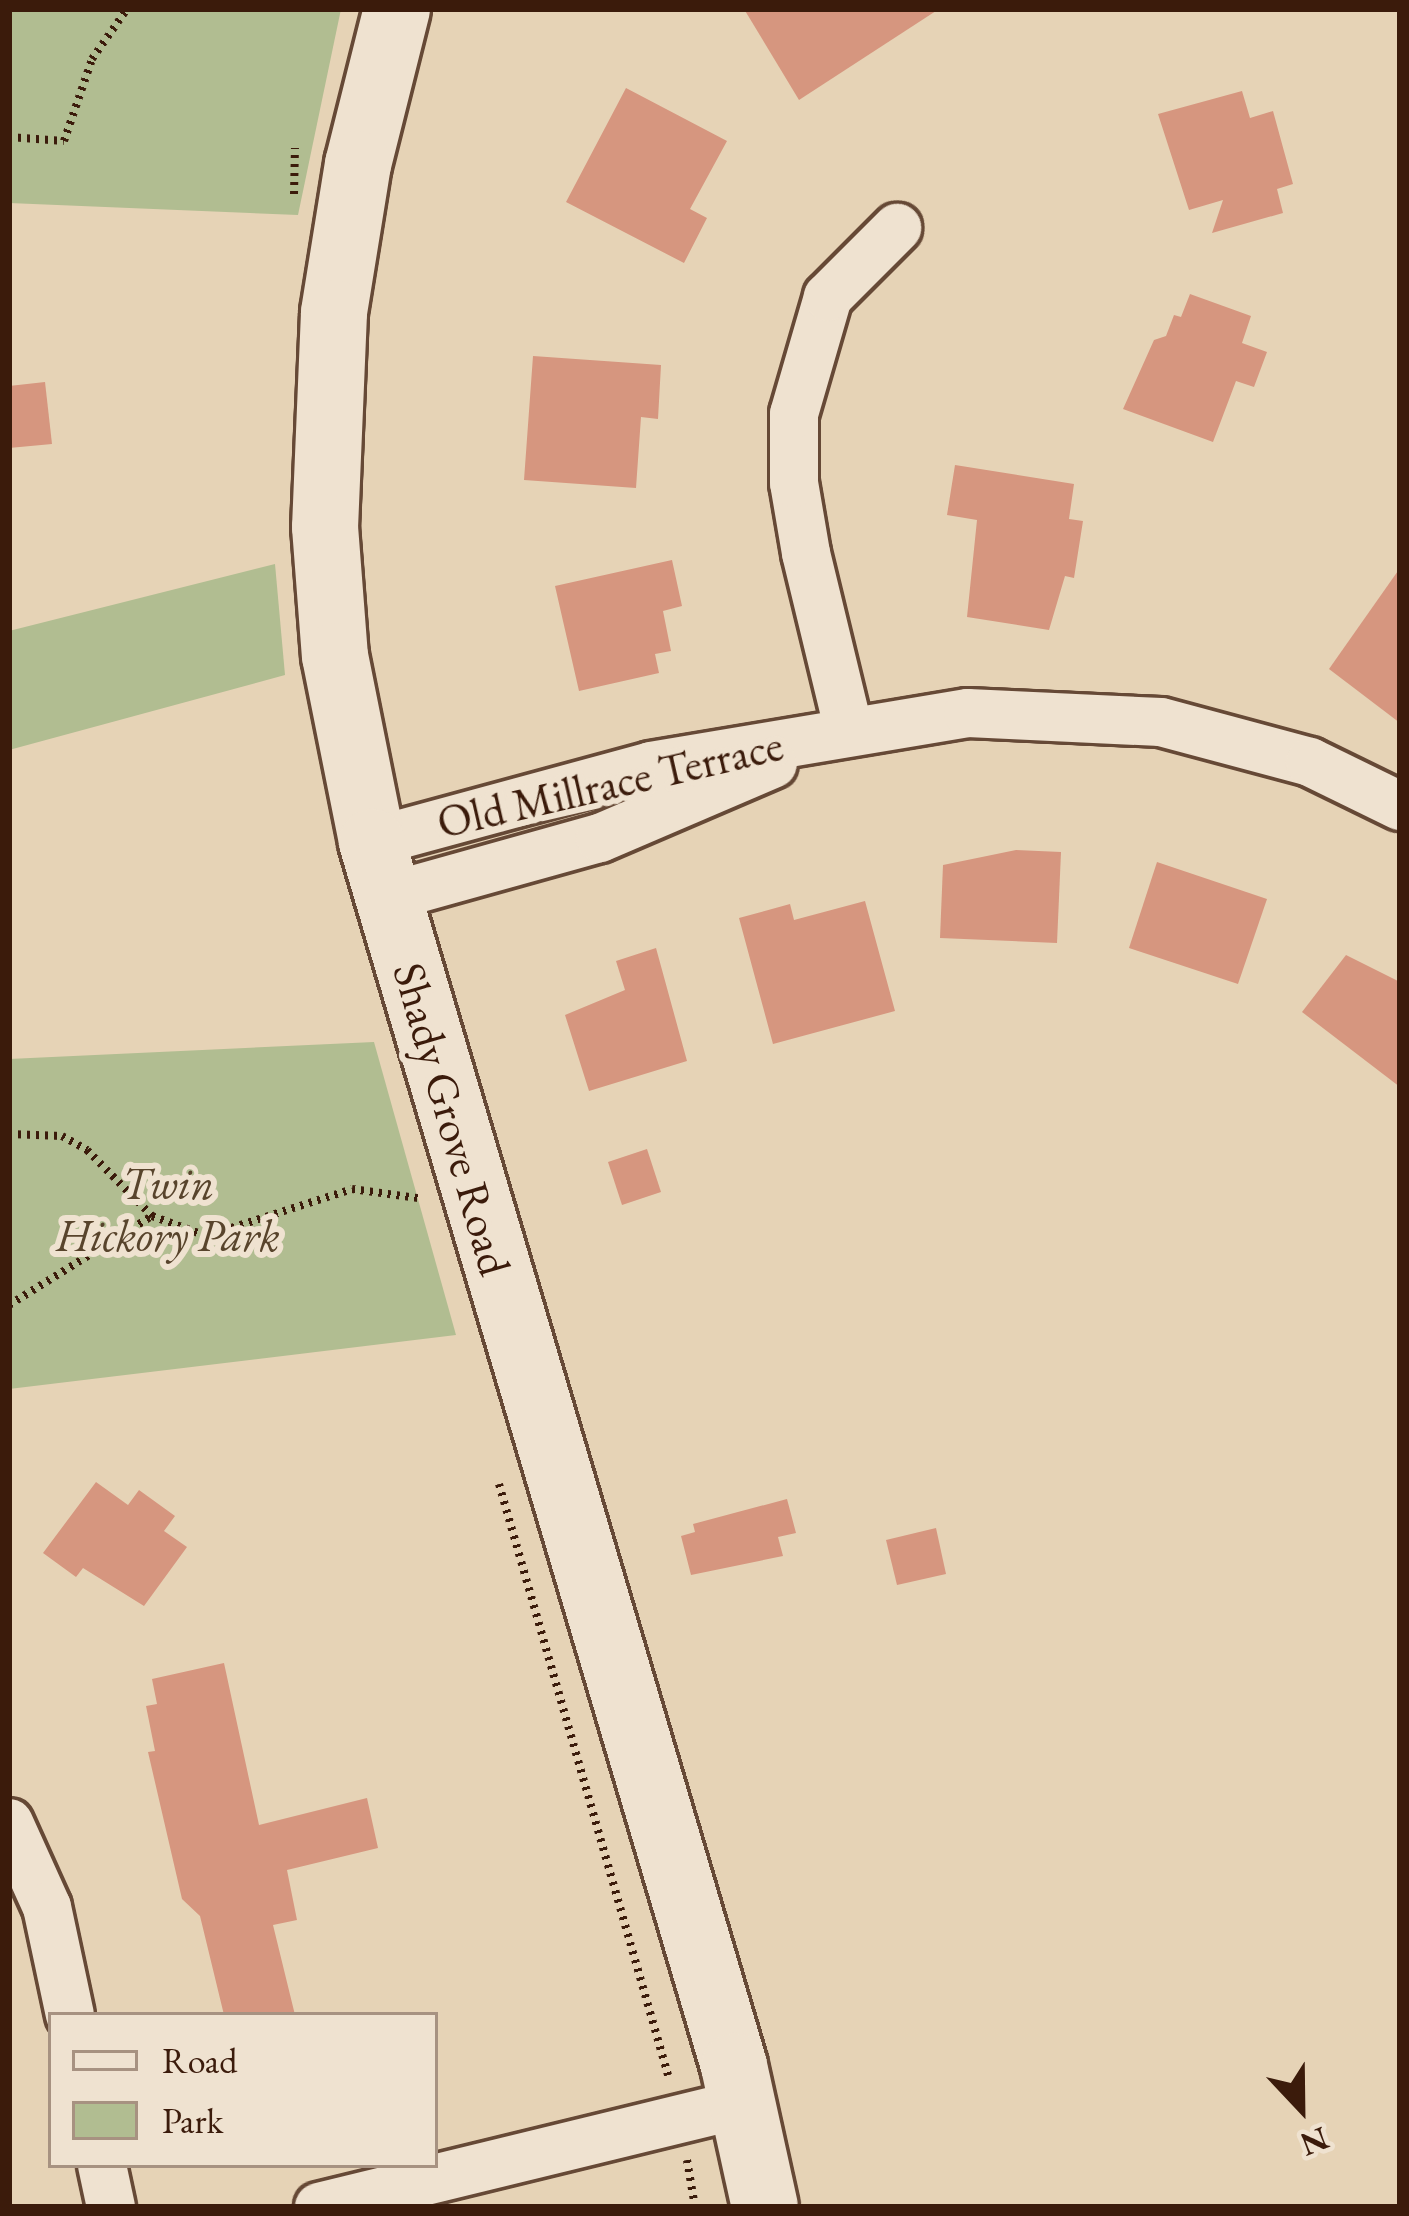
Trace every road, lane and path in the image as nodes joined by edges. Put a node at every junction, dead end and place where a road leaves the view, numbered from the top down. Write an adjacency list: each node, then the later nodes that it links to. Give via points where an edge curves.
1 (127, 9): 3 (path, via 92,59 64,142)
2 (397, 9): 7 (main road, Shady Grove Road, via 358,164 334,313 326,444 335,656)
3 (9, 137)
4 (897, 228): 5 (street, via 828,297 794,414 797,506)
5 (849, 731): 6 (street, Old Millrace Terrace, via 968,713 1161,722 1310,762); 7 (street, Old Millrace Terrace, via 651,766)
6 (1400, 806)
7 (380, 869): 16 (main road, Shady Grove Road)
8 (9, 1134): 9 (path, via 62,1136 87,1150)
9 (152, 1216): 10 (path, via 206,1236 352,1189 423,1199); 11 (path)
10 (428, 1217)
11 (9, 1305)
12 (493, 1460): 15 (path)
13 (9, 1823): 14 (street, via 47,1907)
14 (69, 2012)
15 (665, 2063)
16 (742, 2104): 20 (street); 22 (main road, Shady Grove Road)
17 (683, 2143): 21 (path)
18 (103, 2168): 19 (street)
19 (111, 2207)
20 (319, 2207)
21 (695, 2207)
22 (765, 2207)

